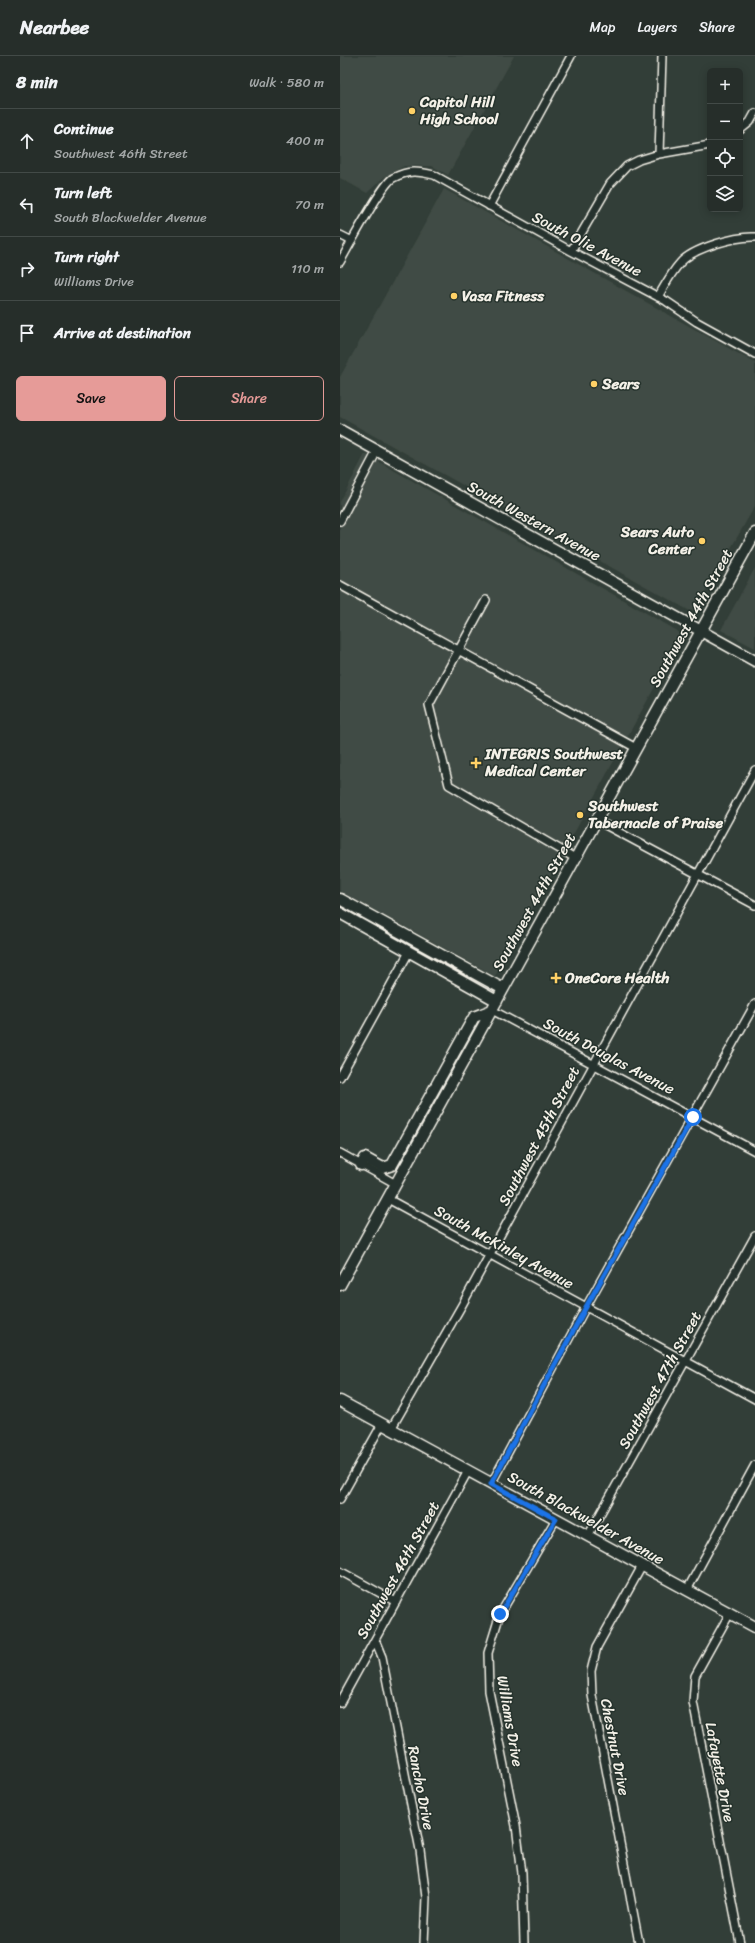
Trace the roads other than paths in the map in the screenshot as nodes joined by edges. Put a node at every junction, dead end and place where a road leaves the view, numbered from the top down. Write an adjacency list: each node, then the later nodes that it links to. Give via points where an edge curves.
1 (571, 56): 7 (street)
2 (662, 56): 6 (street)
3 (755, 113): 4 (street)
4 (743, 128)
5 (707, 146): 6 (street)
6 (659, 154): 11 (street, via 627,166 610,184)
7 (489, 206): 10 (street, South Olie Avenue, via 434,174 416,171 403,174 391,179); 11 (street, South Olie Avenue)
8 (340, 235): 10 (street)
9 (755, 237): 13 (street, via 713,245 698,251 681,262)
10 (352, 241): 12 (street)
11 (571, 251): 13 (street, South Olie Avenue)
12 (340, 262)
13 (658, 297): 14 (street, South Olie Avenue)
14 (755, 354)
15 (340, 430): 16 (main road, South Western Avenue)
16 (377, 451): 17 (street); 21 (main road, South Western Avenue)
17 (340, 521)
18 (755, 533): 21 (main road, Southwest 44th Street)
19 (340, 585): 22 (street)
20 (486, 600): 22 (street)
21 (701, 631): 23 (main road, South Western Avenue); 24 (main road, Southwest 44th Street)
22 (458, 650): 24 (street); 27 (street, via 429,705 449,785)
23 (755, 661)
24 (636, 748): 26 (main road, Southwest 44th Street)
25 (755, 770): 28 (street, Southwest 45th Street)
26 (596, 820): 27 (main road, Southwest 44th Street); 28 (street)
27 (575, 858): 33 (main road, Southwest 44th Street)
28 (697, 875): 30 (street); 36 (street, Southwest 45th Street)
29 (340, 899): 33 (main road)
30 (755, 904)
31 (340, 913): 32 (main road, South Douglas Avenue)
32 (409, 952): 35 (main road, South Douglas Avenue); 37 (street)
33 (503, 989): 35 (main road, Southwest 44th Street)
34 (755, 1004): 38 (street)
35 (494, 1005): 36 (street, South Douglas Avenue); 41 (main road, via 474,1017 392,1165 383,1168); 42 (main road, Southwest 44th Street)
36 (592, 1064): 38 (street, South Douglas Avenue); 45 (street, Southwest 45th Street)
37 (340, 1077)
38 (693, 1117): 39 (street, South Douglas Avenue); 47 (street)
39 (755, 1151)
40 (340, 1153): 41 (street)
41 (363, 1161): 42 (street)
42 (396, 1184): 43 (main road, Southwest 44th Street)
43 (388, 1199): 45 (street, South McKinley Avenue); 46 (main road, Southwest 44th Street)
44 (755, 1236): 48 (street, Southwest 47th Street)
45 (490, 1254): 47 (street, South McKinley Avenue); 52 (street, Southwest 45th Street)
46 (340, 1285)
47 (586, 1307): 48 (street, South McKinley Avenue); 55 (street)
48 (686, 1361): 49 (street, South McKinley Avenue); 58 (street, Southwest 47th Street)
49 (755, 1399)
50 (340, 1401): 51 (main road, South Blackwelder Avenue)
51 (382, 1424): 52 (main road, South Blackwelder Avenue); 56 (street)
52 (392, 1429): 54 (main road, South Blackwelder Avenue)
53 (755, 1465): 61 (street)
54 (468, 1472): 55 (main road, South Blackwelder Avenue); 62 (street, Southwest 46th Street)
55 (491, 1484): 57 (main road, South Blackwelder Avenue)
56 (340, 1499)
57 (556, 1519): 58 (main road, South Blackwelder Avenue); 68 (street, Williams Drive, via 500,1614 488,1653 489,1691 516,1826 522,1873)
58 (588, 1536): 59 (main road, South Blackwelder Avenue)
59 (642, 1566): 61 (main road, South Blackwelder Avenue); 69 (street, Chestnut Drive, via 597,1647 590,1671 592,1695)
60 (340, 1571): 62 (street)
61 (687, 1590): 63 (main road, South Blackwelder Avenue)
62 (396, 1602): 65 (street, Southwest 46th Street)
63 (730, 1613): 64 (main road, South Blackwelder Avenue); 70 (street, Lafayette Drive, via 695,1676 693,1702)
64 (755, 1627)
65 (375, 1640): 66 (street, Southwest 46th Street); 67 (street, Rancho Drive, via 382,1657 420,1850 426,1897)
66 (340, 1703)
67 (424, 1943)
68 (524, 1943)
69 (638, 1943)
70 (740, 1943)

